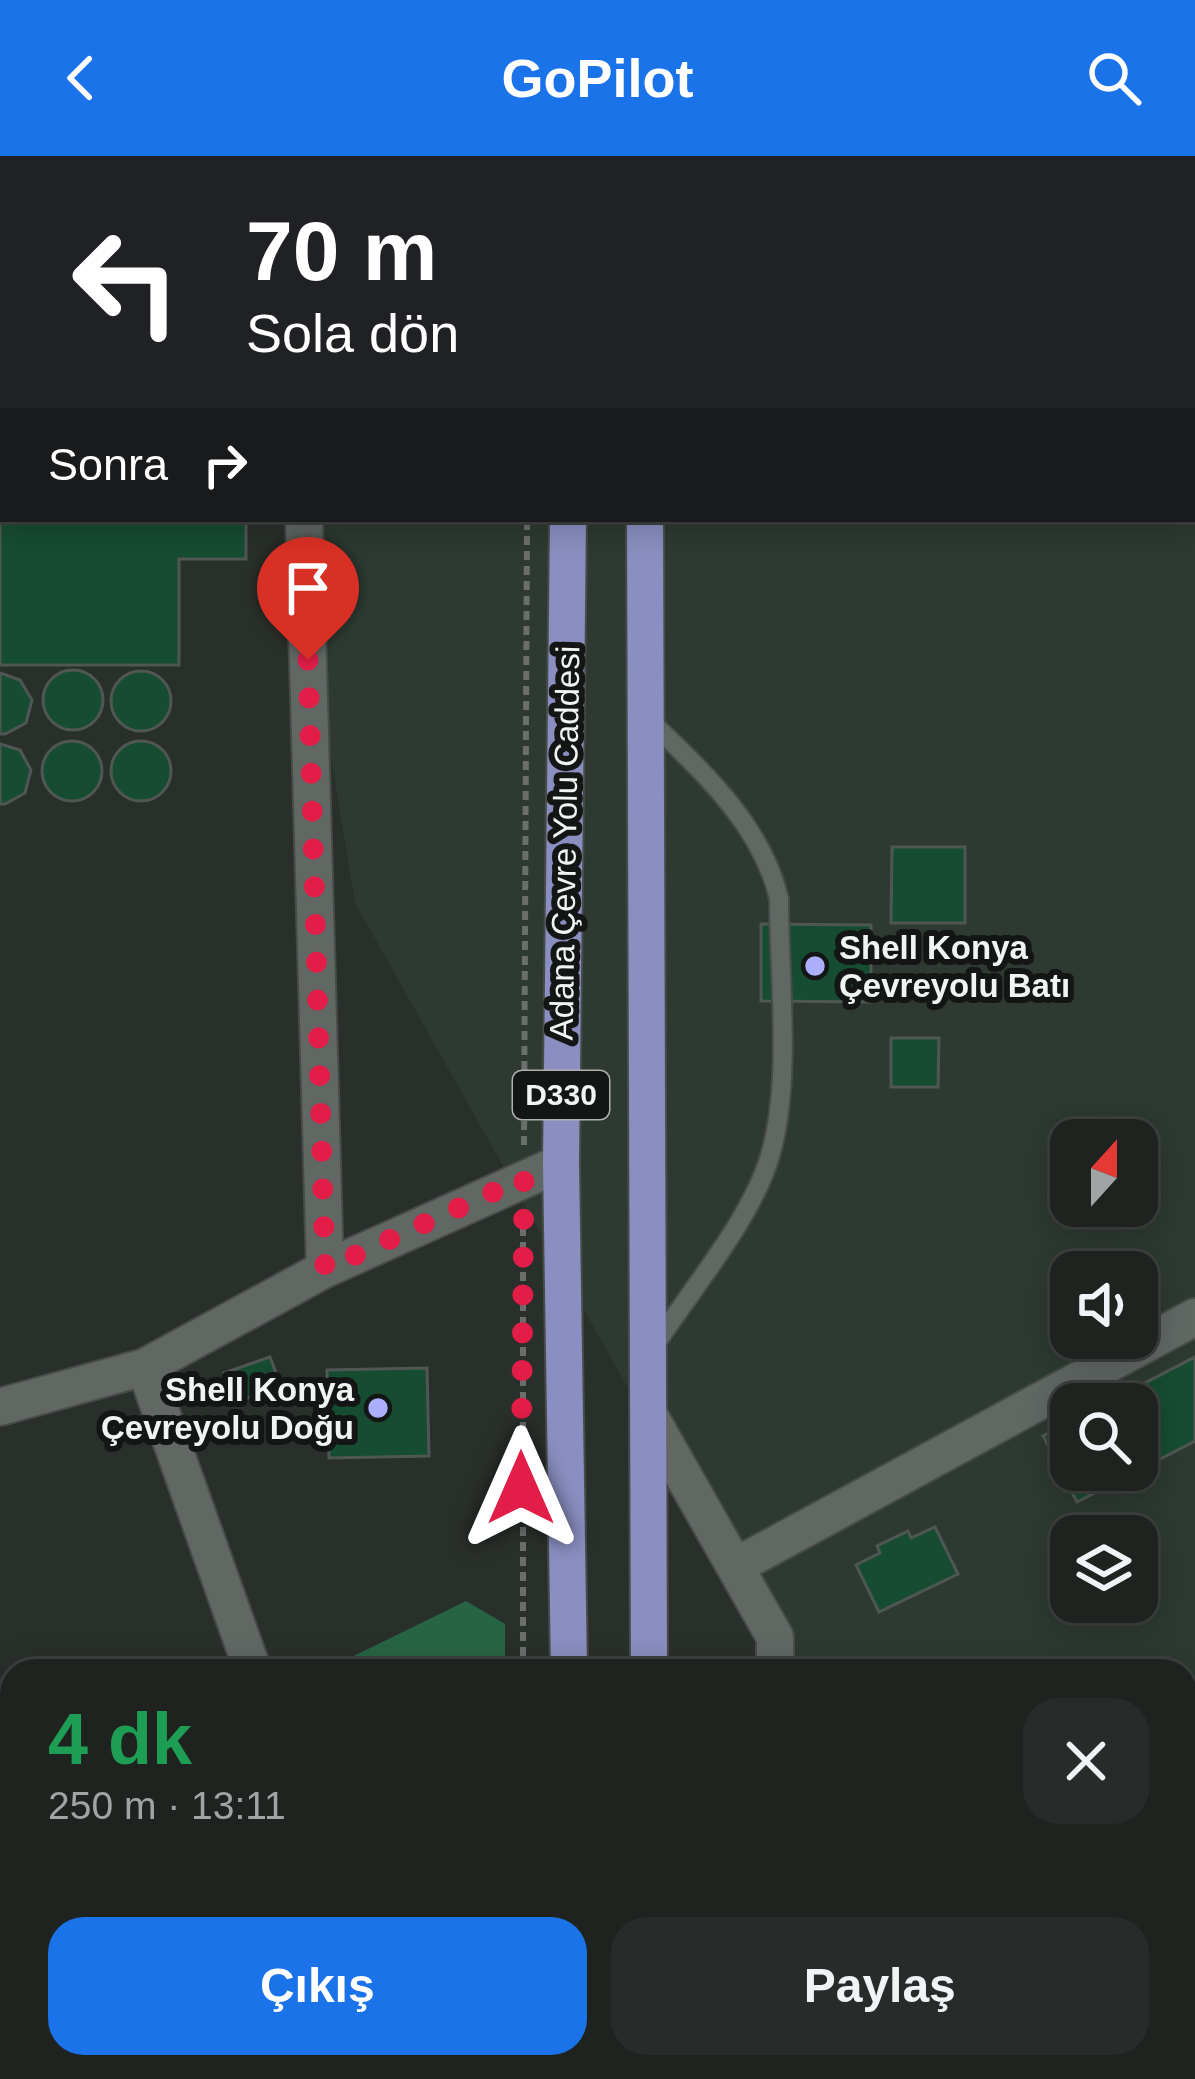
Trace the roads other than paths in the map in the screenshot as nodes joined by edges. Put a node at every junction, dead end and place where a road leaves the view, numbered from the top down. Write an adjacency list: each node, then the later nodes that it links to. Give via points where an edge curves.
1 (304, 522): 6 (street)
2 (568, 522): 5 (highway, Adana Çevre Yolu Caddesi / D330)
3 (645, 522): 4 (highway, D330)
4 (646, 717): 8 (highway, D330); 8 (lane, via 736,812 774,874 779,899 778,1116 770,1160)
5 (560, 1163): 6 (street); 14 (highway, Adana Çevre Yolu Caddesi / D330)
6 (325, 1269): 9 (street)
7 (1195, 1317): 12 (street)
8 (650, 1353): 11 (highway, D330)
9 (145, 1367): 10 (street); 13 (street)
10 (0, 1407)
11 (650, 1417): 12 (street); 15 (highway, D330)
12 (736, 1566): 16 (street, via 775,1637)
13 (249, 1659)
14 (569, 1659)
15 (649, 1659)
16 (775, 1659)

